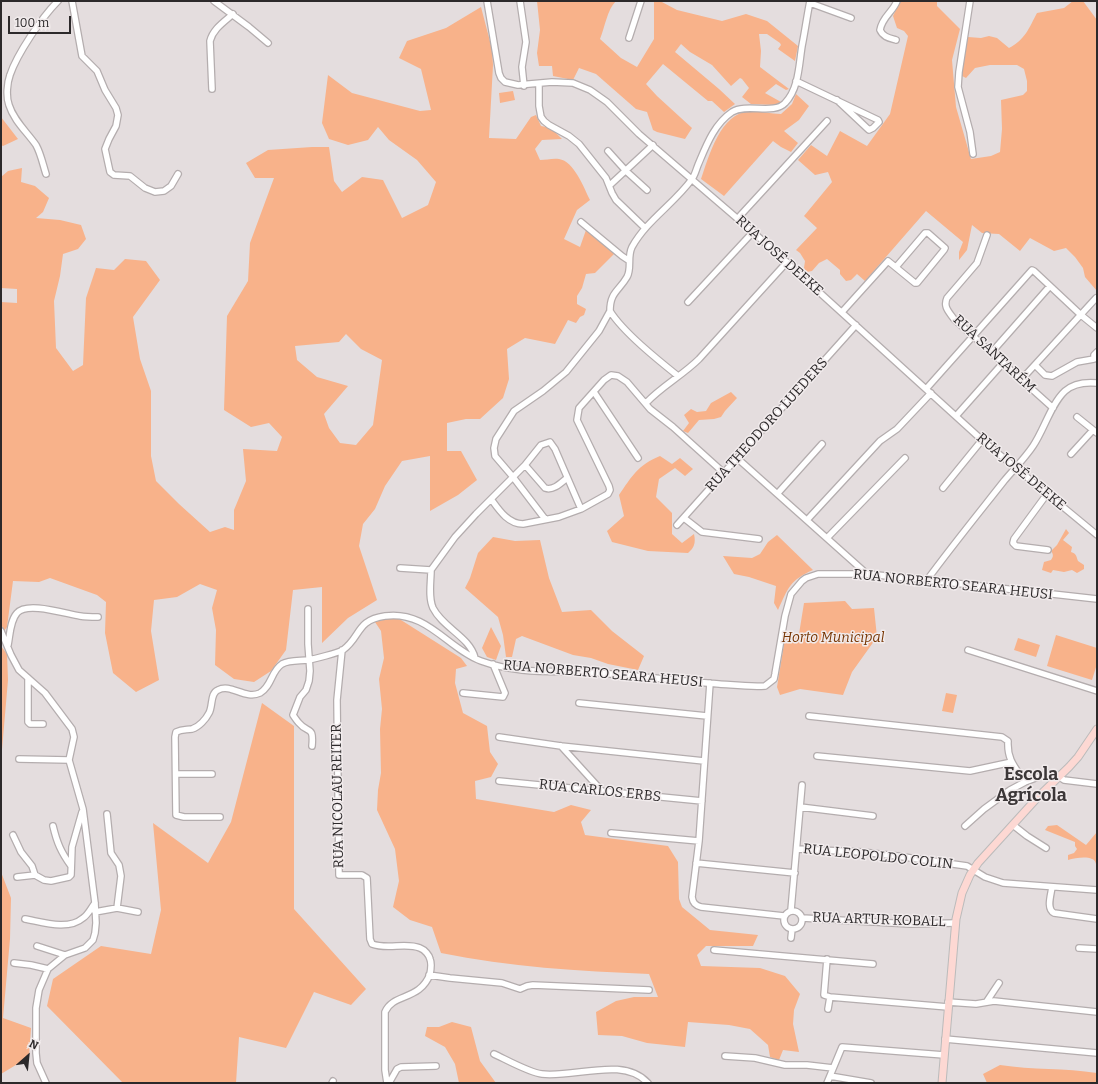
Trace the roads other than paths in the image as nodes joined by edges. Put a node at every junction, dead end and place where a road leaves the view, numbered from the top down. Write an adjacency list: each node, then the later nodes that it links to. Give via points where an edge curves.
1 (58, 1): 25 (street, via 49,10 14,65 9,76 7,95 14,116 36,146)
2 (72, 1): 26 (street, via 82,56 97,71 118,115 116,126 105,149 110,172 114,175 130,176 145,188 155,192 164,191 171,186)
3 (214, 1): 10 (street)
4 (487, 1): 17 (street, RUA JOSÉ DEEKE, via 501,78 509,84)
5 (520, 1): 17 (street, via 526,42 522,67)
6 (641, 1): 12 (street)
7 (897, 1): 13 (street, via 895,7 883,19 880,30 885,37)
8 (970, 1): 23 (street, via 958,87)
9 (810, 2): 11 (street); 15 (street)
10 (233, 14): 14 (street); 18 (street, via 211,36)
11 (851, 18)
12 (629, 38)
13 (896, 40)
14 (268, 42)
15 (796, 81): 19 (street); 27 (street, via 784,104 774,108 742,108 726,117 711,136)
16 (539, 84): 17 (street, RUA JOSÉ DEEKE); 21 (street, RUA JOSÉ DEEKE, via 573,83 590,90 607,102); 28 (street, via 538,106 544,121 574,139)
17 (524, 86)
18 (212, 89)
19 (837, 100): 19 (street, via 869,130 879,122 878,120)
20 (827, 121): 30 (street)
21 (653, 145): 24 (street); 27 (street, RUA JOSÉ DEEKE)
22 (608, 151): 24 (street)
23 (973, 154)
24 (626, 170): 28 (street); 29 (street)
25 (46, 174)
26 (178, 174)
27 (692, 179): 30 (street, RUA JOSÉ DEEKE); 32 (street)
28 (610, 185): 32 (street, via 616,200)
29 (647, 190)
30 (738, 218): 33 (street, RUA JOSÉ DEEKE)
31 (581, 222): 35 (street)
32 (645, 228): 35 (street, via 632,247)
33 (753, 232): 36 (street, RUA JOSÉ DEEKE); 40 (street)
34 (987, 235): 46 (street, RUA SANTARÉM, via 978,263 945,302 949,312)
35 (628, 260): 41 (street, via 628,275 612,296)
36 (787, 262): 42 (street, RUA JOSÉ DEEKE); 52 (street, via 699,359)
37 (896, 267): 37 (street, via 917,283 944,248 925,233); 42 (street, via 888,261)
38 (1050, 286): 43 (street); 46 (street, via 1032,270); 48 (street)
39 (1096, 298): 43 (street)
40 (688, 302)
41 (610, 311): 52 (street, via 638,341); 72 (street, via 599,331 566,372 514,411 496,439 495,456)
42 (842, 312): 44 (street, RUA JOSÉ DEEKE)
43 (1081, 315): 45 (street); 51 (street)
44 (856, 325): 55 (street, RUA JOSÉ DEEKE); 67 (street, RUA THEODORO LUEDERS)
45 (1097, 328)
46 (973, 336): 48 (street, RUA SANTARÉM); 55 (street)
47 (1097, 352): 49 (street, via 1094,355)
48 (991, 353): 50 (street, RUA SANTARÉM)
49 (1095, 360): 51 (street, via 1077,362 1052,376)
50 (1003, 363): 53 (street, RUA SANTARÉM); 60 (street)
51 (1036, 365): 53 (street)
52 (678, 376): 58 (street)
53 (1021, 380): 59 (street, RUA SANTARÉM)
54 (1097, 383): 59 (street, via 1084,383 1069,388)
55 (926, 389): 57 (street, RUA JOSÉ DEEKE)
56 (594, 392): 58 (street, via 611,375 618,376); 66 (street); 78 (street, via 579,408 577,420 610,490 608,494)
57 (931, 393): 60 (street, RUA JOSÉ DEEKE); 81 (street, via 897,429 880,441)
58 (646, 403): 71 (street, via 654,413)
59 (1053, 408): 70 (street, via 1034,445)
60 (956, 416): 63 (street, RUA JOSÉ DEEKE)
61 (1077, 417): 62 (street)
62 (1095, 432): 65 (street)
63 (982, 440): 70 (street, RUA JOSÉ DEEKE); 74 (street)
64 (822, 444): 75 (street)
65 (1071, 454)
66 (638, 458)
67 (737, 458): 71 (street, RUA THEODORO LUEDERS); 75 (street)
68 (905, 458): 84 (street)
69 (525, 465): 72 (street); 73 (street, via 548,490); 73 (street, via 541,445 550,442)
70 (1015, 468): 76 (street, RUA JOSÉ DEEKE); 90 (street)
71 (724, 473): 79 (street, RUA THEODORO LUEDERS)
72 (513, 477): 77 (street); 80 (street)
73 (567, 478): 78 (street)
74 (943, 488)
75 (778, 493): 81 (street)
76 (1047, 494): 83 (street, RUA JOSÉ DEEKE); 86 (street, via 1013,542 1016,546)
77 (491, 499): 80 (street, via 501,513 512,522 519,524); 88 (street, via 464,527)
78 (582, 509): 80 (street)
79 (684, 518): 82 (street, RUA THEODORO LUEDERS); 85 (street, via 702,532)
80 (545, 519)
81 (807, 520): 84 (street)
82 (677, 525)
83 (1097, 535)
84 (827, 538): 89 (street)
85 (759, 539)
86 (1048, 550)
87 (400, 568): 88 (street)
88 (431, 570): 98 (street, via 430,600 433,608 471,647)
89 (867, 574): 90 (street, RUA NORBERTO SEARA HEUSI); 102 (street, RUA NORBERTO SEARA HEUSI, via 818,574 806,578 797,585 788,600 774,679 769,684 759,686)
90 (927, 580): 91 (street, RUA NORBERTO SEARA HEUSI)
91 (1097, 599)
92 (308, 609): 99 (street)
93 (98, 617): 95 (street, via 82,617 37,608 23,609 13,618)
94 (1, 631): 95 (street)
95 (8, 645): 101 (street, via 19,670)
96 (342, 650): 98 (street, RUA NORBERTO SEARA HEUSI, via 366,622 392,615 425,624); 99 (street); 169 (street, RUA NICOLAU REITER, via 337,700 339,875 367,878 372,944 421,948 431,962)
97 (968, 650): 103 (street)
98 (475, 658): 100 (street, RUA NORBERTO SEARA HEUSI)
99 (309, 660): 111 (street, via 309,681 294,715 299,724 311,732); 118 (street, via 283,663 275,672 270,684 258,694 225,688 215,692 209,713 201,723 193,729 176,732)
100 (493, 664): 102 (street, RUA NORBERTO SEARA HEUSI, via 520,670 598,673); 104 (street, via 505,693 503,697)
101 (28, 678): 108 (street, via 28,722); 115 (street, via 45,693 72,729 74,737)
102 (710, 683): 106 (street)
103 (1097, 691)
104 (463, 693)
105 (579, 703): 106 (street)
106 (707, 716): 116 (street)
107 (809, 716): 117 (street, via 1002,737 1008,741 1007,753)
108 (43, 724)
109 (1097, 729): 120 (main road, via 1078,757)
110 (499, 737): 112 (street)
111 (312, 746)
112 (561, 746): 116 (street); 125 (street)
113 (817, 756): 117 (street, via 970,771)
114 (19, 759): 115 (street)
115 (69, 760): 128 (street)
116 (704, 761): 126 (street)
117 (1012, 762): 122 (street)
118 (176, 774): 119 (street); 131 (street, via 176,815)
119 (212, 774)
120 (1059, 777): 122 (street, via 1054,773 1048,773); 123 (street); 132 (main road)
121 (499, 781): 125 (street, RUA CARLOS ERBS)
122 (1024, 782): 134 (street, via 984,809)
123 (1097, 784)
124 (802, 785): 127 (street, RUA LEOPOLDO COLIN)
125 (601, 790): 126 (street, RUA CARLOS ERBS)
126 (702, 801): 137 (street)
127 (800, 807): 130 (street); 139 (street, RUA LEOPOLDO COLIN)
128 (83, 809): 141 (street, via 72,847); 148 (street)
129 (107, 814): 149 (street, via 111,853 119,865 121,876)
130 (873, 816)
131 (220, 817)
132 (1013, 825): 138 (street); 142 (main road)
133 (53, 826): 141 (street, via 56,841)
134 (965, 826)
135 (612, 832): 137 (street)
136 (13, 835): 144 (street)
137 (699, 841): 140 (street)
138 (1046, 848)
139 (797, 849): 142 (street, RUA LEOPOLDO COLIN, via 897,856 961,865); 143 (street)
140 (696, 863): 143 (street); 153 (street, via 692,897 696,905)
141 (71, 866): 144 (street, via 71,875 66,879 50,881)
142 (974, 870): 146 (street, RUA LEOPOLDO COLIN, via 1003,883); 157 (main road, via 959,899)
143 (795, 873): 150 (street)
144 (35, 875): 145 (street)
145 (17, 877)
146 (1052, 887): 147 (street, RUA LEOPOLDO COLIN); 156 (street, via 1049,908 1051,912)
147 (1097, 890)
148 (94, 903): 151 (street); 155 (street, via 79,922 60,924)
149 (117, 908): 151 (street); 152 (street)
150 (791, 910): 153 (street); 154 (street, via 798,912)
151 (95, 912): 164 (street, via 93,940 80,951)
152 (138, 912)
153 (784, 916): 158 (street, via 784,923)
154 (802, 918): 157 (street, RUA ARTUR KOBALL, via 910,924); 158 (street, via 801,924)
155 (25, 919)
156 (1097, 919)
157 (956, 923): 174 (main road)
158 (792, 929): 159 (street)
159 (791, 938)
160 (37, 946): 164 (street)
161 (1080, 948): 162 (street)
162 (1097, 949)
163 (714, 950): 165 (street)
164 (65, 955): 168 (street)
165 (827, 959): 167 (street); 172 (street, via 824,995)
166 (14, 963): 168 (street)
167 (873, 964)
168 (48, 969): 185 (street, via 39,990 36,1008 37,1063)
169 (429, 975): 171 (street, via 502,982 520,990 527,986); 186 (street, via 417,992 393,1002 385,1012 384,1070)
170 (999, 983): 173 (street)
171 (649, 990)
172 (830, 997): 174 (street); 175 (street)
173 (987, 1001): 174 (street); 176 (street)
174 (948, 1005): 177 (main road)
175 (828, 1009)
176 (1097, 1012)
177 (945, 1039): 178 (street); 180 (main road)
178 (1097, 1053)
179 (494, 1054): 187 (street, via 538,1073 619,1069 633,1072)
180 (944, 1055): 183 (street, via 842,1047); 190 (main road)
181 (725, 1056): 183 (street, via 755,1058 785,1065)
182 (436, 1066): 186 (street, via 402,1067 397,1069)
183 (833, 1068): 184 (street)
184 (830, 1076): 188 (street); 189 (street)
185 (46, 1083)
186 (388, 1083)
187 (648, 1083)
188 (827, 1083)
189 (871, 1083)
190 (942, 1083)

